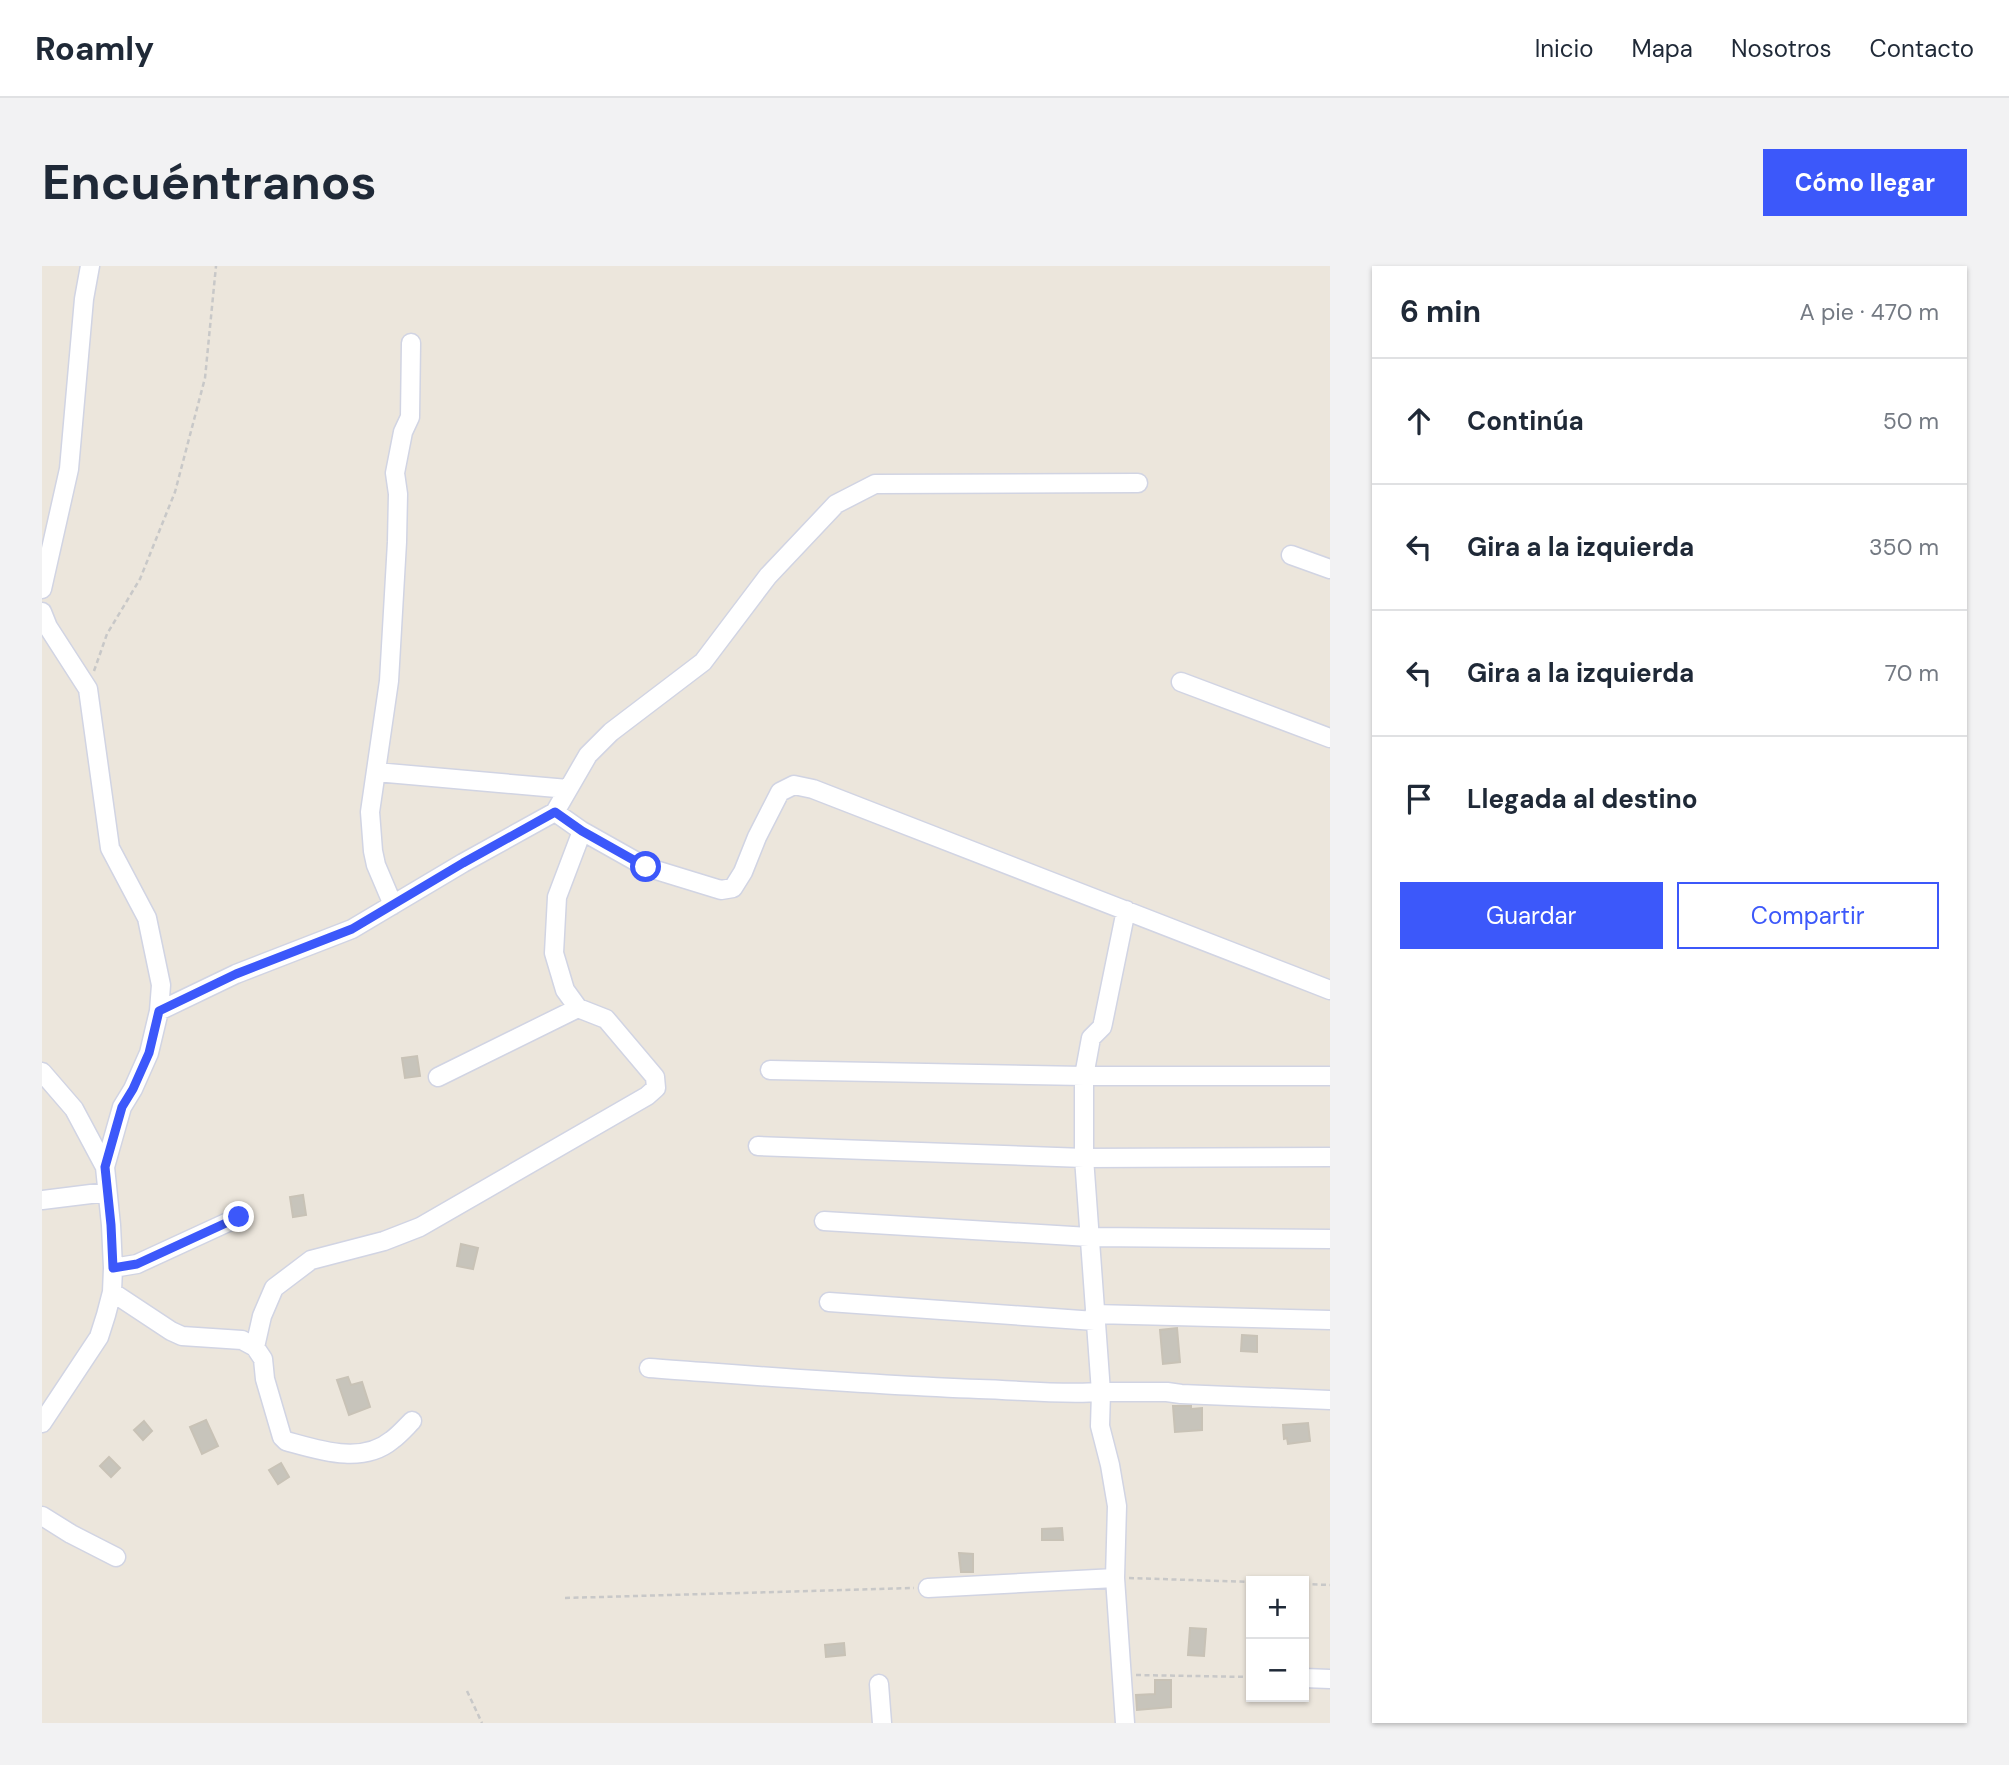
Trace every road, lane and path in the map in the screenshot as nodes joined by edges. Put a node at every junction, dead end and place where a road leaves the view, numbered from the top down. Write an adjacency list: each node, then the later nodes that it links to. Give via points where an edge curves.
1 (90, 266): 7 (street, via 69,469)
2 (216, 266): 10 (path, via 205,378 175,492 140,579 107,634)
3 (411, 343): 12 (street, via 410,417 395,472 397,542 389,681)
4 (1138, 483): 13 (street, via 875,484 836,504 768,576 703,662 611,732 588,755)
5 (1291, 555): 6 (street)
6 (1330, 569)
7 (42, 589)
8 (42, 612): 10 (street)
9 (1181, 682): 11 (street)
10 (88, 689): 20 (street, via 110,848 147,918 161,985)
11 (1330, 738)
12 (376, 772): 13 (street); 16 (street, via 370,812 373,851)
13 (568, 789): 14 (street)
14 (555, 812): 15 (street); 16 (street)
15 (582, 831): 17 (street, via 646,867 722,891 733,888 743,872 780,792 794,785); 19 (street, via 557,897 554,953 565,990)
16 (393, 905): 20 (street, via 352,929 236,974)
17 (1126, 910): 18 (street); 23 (street, via 1103,1023 1091,1038)
18 (1330, 990)
19 (578, 1008): 25 (street); 41 (street, via 606,1019 655,1077 656,1088 648,1097 420,1227 312,1260 274,1288)
20 (159, 1011): 29 (street, via 149,1053 122,1107)
21 (769, 1070): 23 (street)
22 (42, 1072): 29 (street, via 74,1109)
23 (1084, 1076): 24 (street); 28 (street)
24 (1330, 1076)
25 (438, 1077)
26 (758, 1146): 28 (street)
27 (1330, 1157): 28 (street)
28 (1084, 1158): 34 (street)
29 (105, 1167): 30 (street)
30 (107, 1192): 31 (street); 36 (street)
31 (42, 1200)
32 (239, 1217): 36 (street, via 137,1264)
33 (824, 1221): 34 (street)
34 (1089, 1237): 35 (street); 39 (street)
35 (1330, 1239)
36 (113, 1268): 37 (street)
37 (112, 1292): 41 (street, via 182,1336 242,1340); 46 (street, via 99,1337)
38 (830, 1302): 39 (street)
39 (1094, 1317): 40 (street); 43 (street)
40 (1330, 1320)
41 (255, 1347): 45 (street, via 263,1359 286,1441 355,1455 391,1442)
42 (649, 1368): 43 (street, via 883,1385)
43 (1101, 1392): 44 (street); 49 (street, via 1100,1426 1116,1506)
44 (1330, 1400)
45 (412, 1421)
46 (42, 1423)
47 (42, 1516): 48 (street)
48 (116, 1557)
49 (1115, 1578): 50 (path); 53 (street); 55 (street)
50 (1246, 1582)
51 (1309, 1584): 52 (path)
52 (1330, 1585)
53 (928, 1588): 54 (path)
54 (565, 1598)
55 (1122, 1675): 56 (path); 63 (street)
56 (1246, 1677)
57 (1309, 1678): 58 (street)
58 (1330, 1679)
59 (880, 1684): 62 (street)
60 (467, 1691): 61 (path)
61 (482, 1723)
62 (882, 1723)
63 (1125, 1723)

